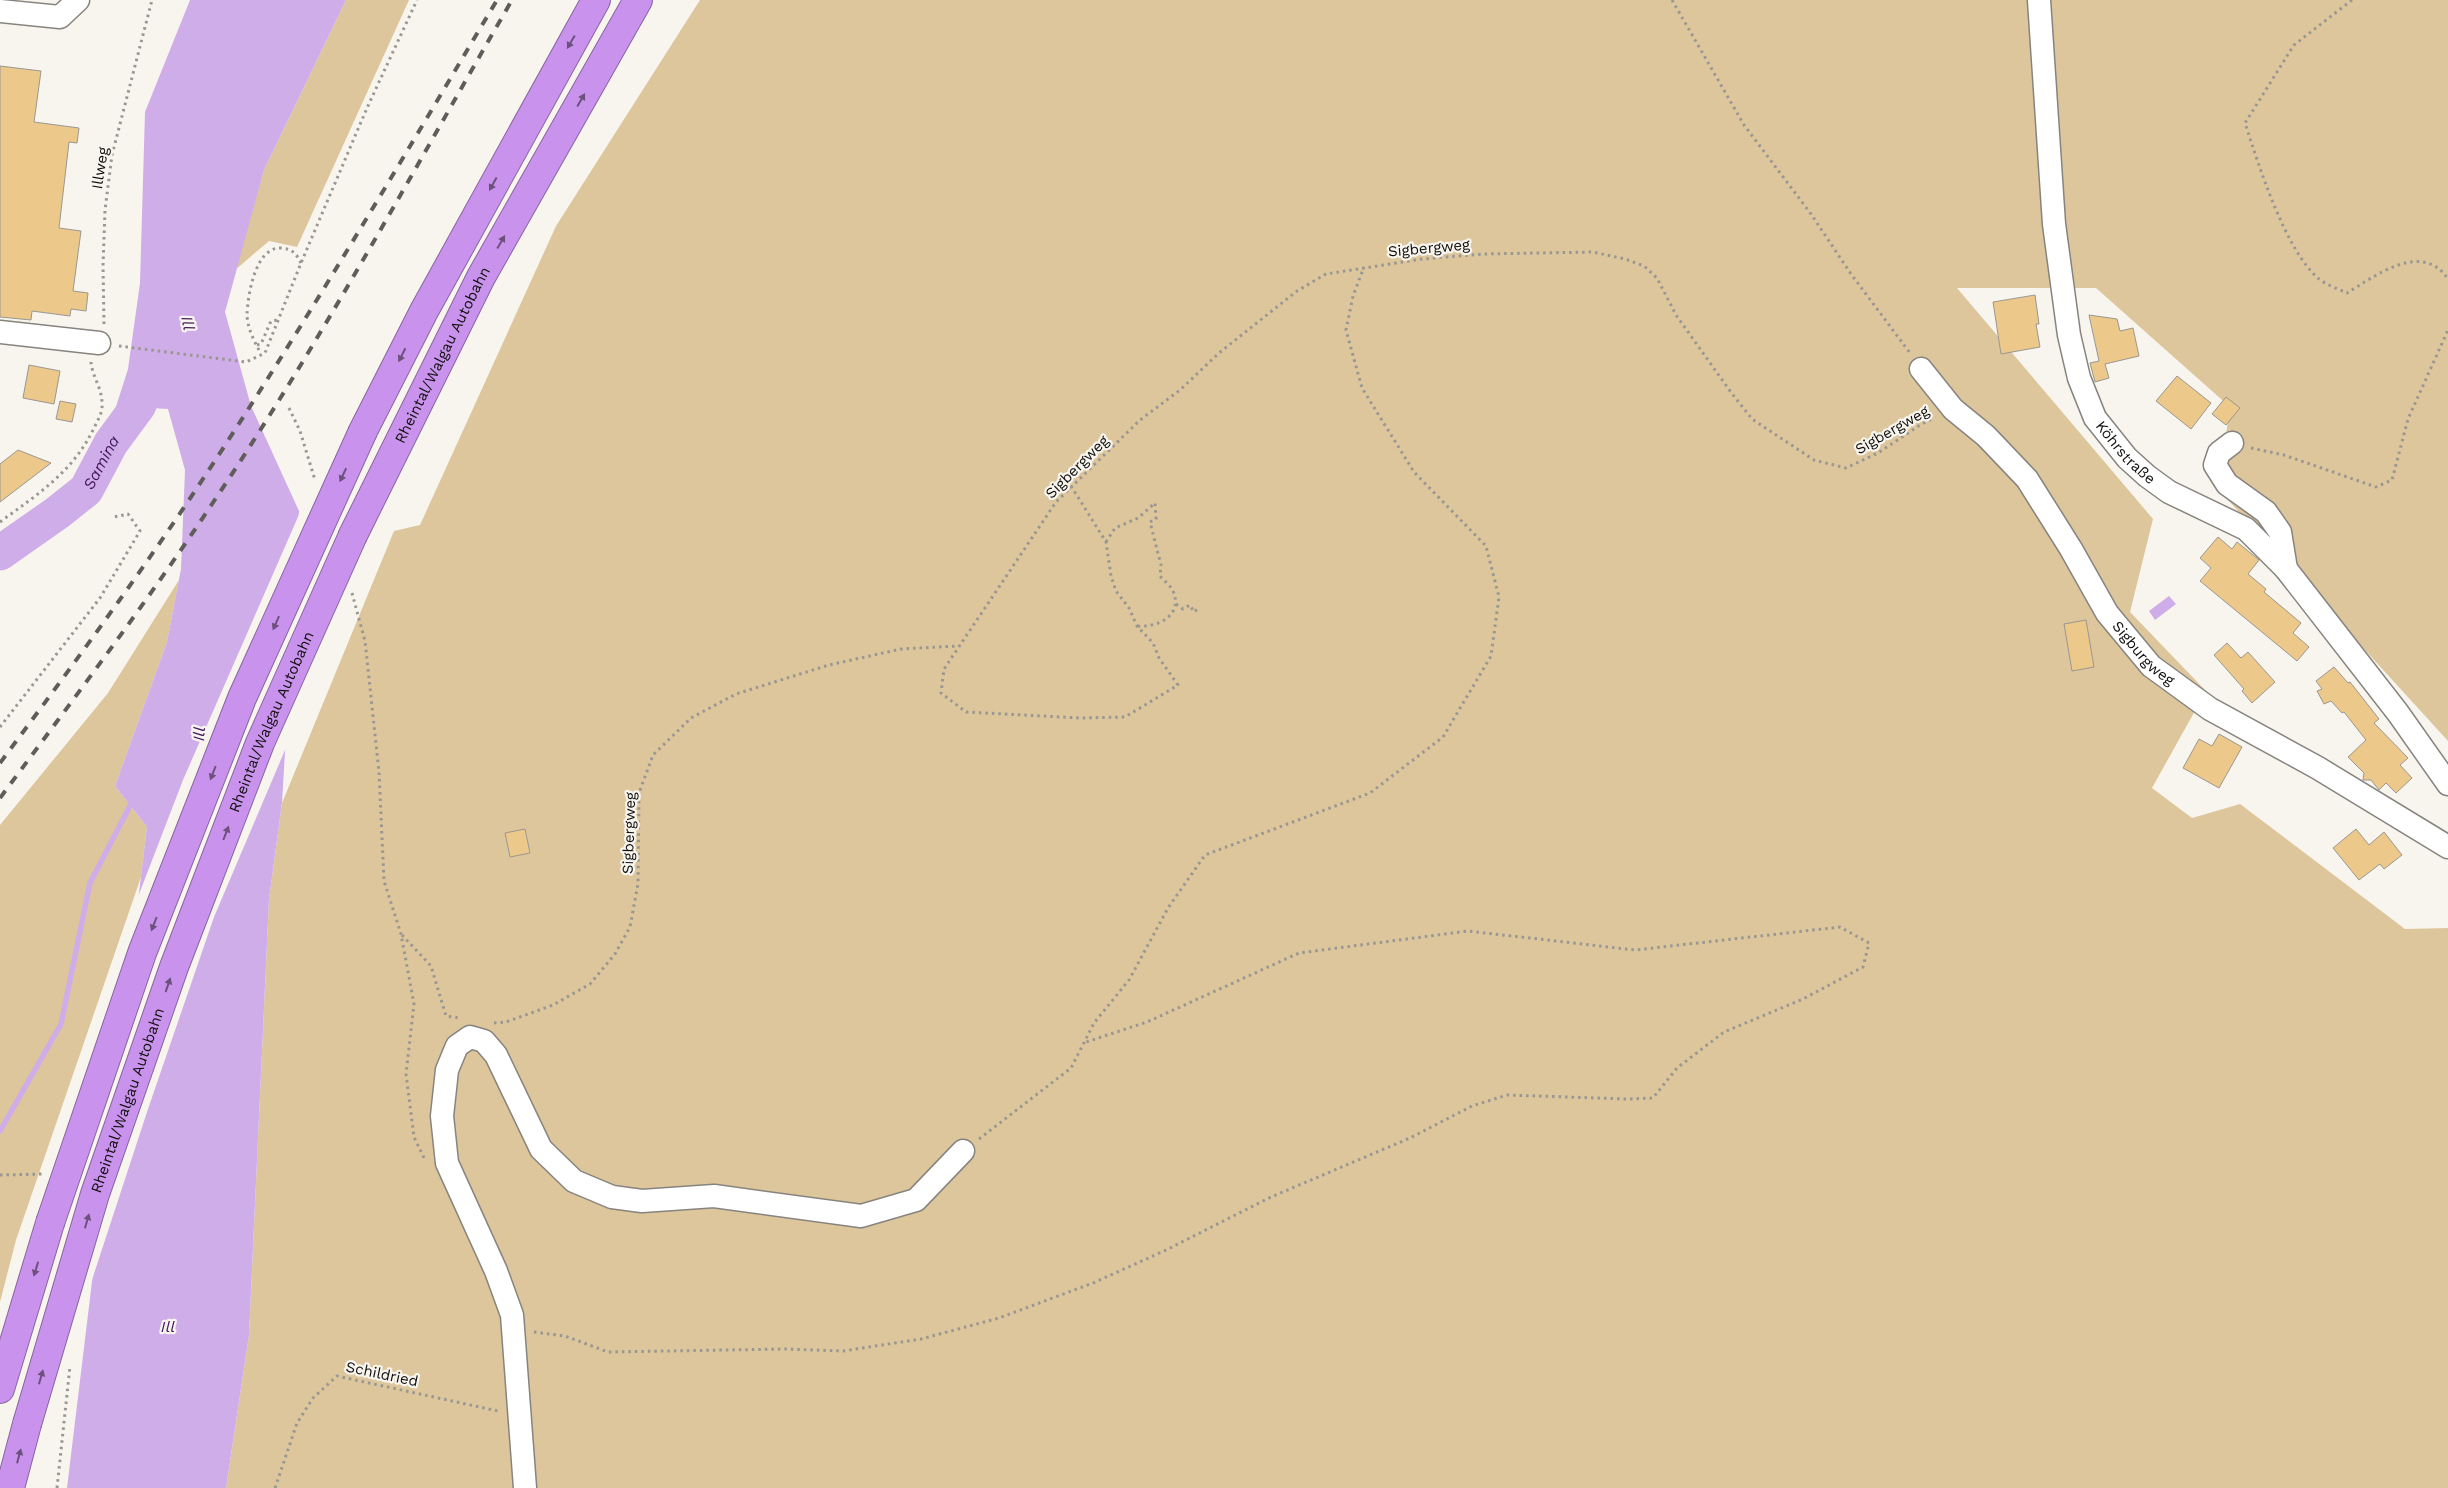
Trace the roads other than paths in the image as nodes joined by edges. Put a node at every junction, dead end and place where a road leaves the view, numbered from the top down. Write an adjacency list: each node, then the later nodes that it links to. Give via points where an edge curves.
1 (78, 0): 5 (street, via 60,17)
2 (596, 0): 14 (highway, one-way to 14, bridge, via 424,312 364,431 242,698 142,953 50,1223)
3 (638, 0): 15 (highway, Rheintal/Walgau Autobahn, one-way to 3, bridge, via 95,1194 174,967 260,743 352,535 481,277)
4 (2039, 0): 10 (street, Köhrstraße, via 2045,113 2069,334 2079,378 2095,418 2127,458 2147,476 2169,492 2246,529)
5 (0, 11)
6 (0, 332): 7 (street)
7 (107, 344)
8 (1921, 369): 12 (street, Sigburgweg, via 1953,409 1986,436 2027,479 2072,549 2106,613 2152,666 2210,709 2318,768)
9 (2232, 443): 10 (street, via 2219,453 2215,465 2227,484 2266,512 2280,532)
10 (2286, 568): 11 (street, Köhrstraße, via 2398,713)
11 (2448, 784)
12 (2448, 847)
13 (963, 1151): 16 (street, via 916,1200 861,1216 714,1196 642,1201 612,1197 574,1182 541,1149 496,1055 484,1041 470,1037 456,1046 447,1070 442,1116 447,1163 507,1296 513,1329)
14 (0, 1389)
15 (10, 1488)
16 (525, 1488)

